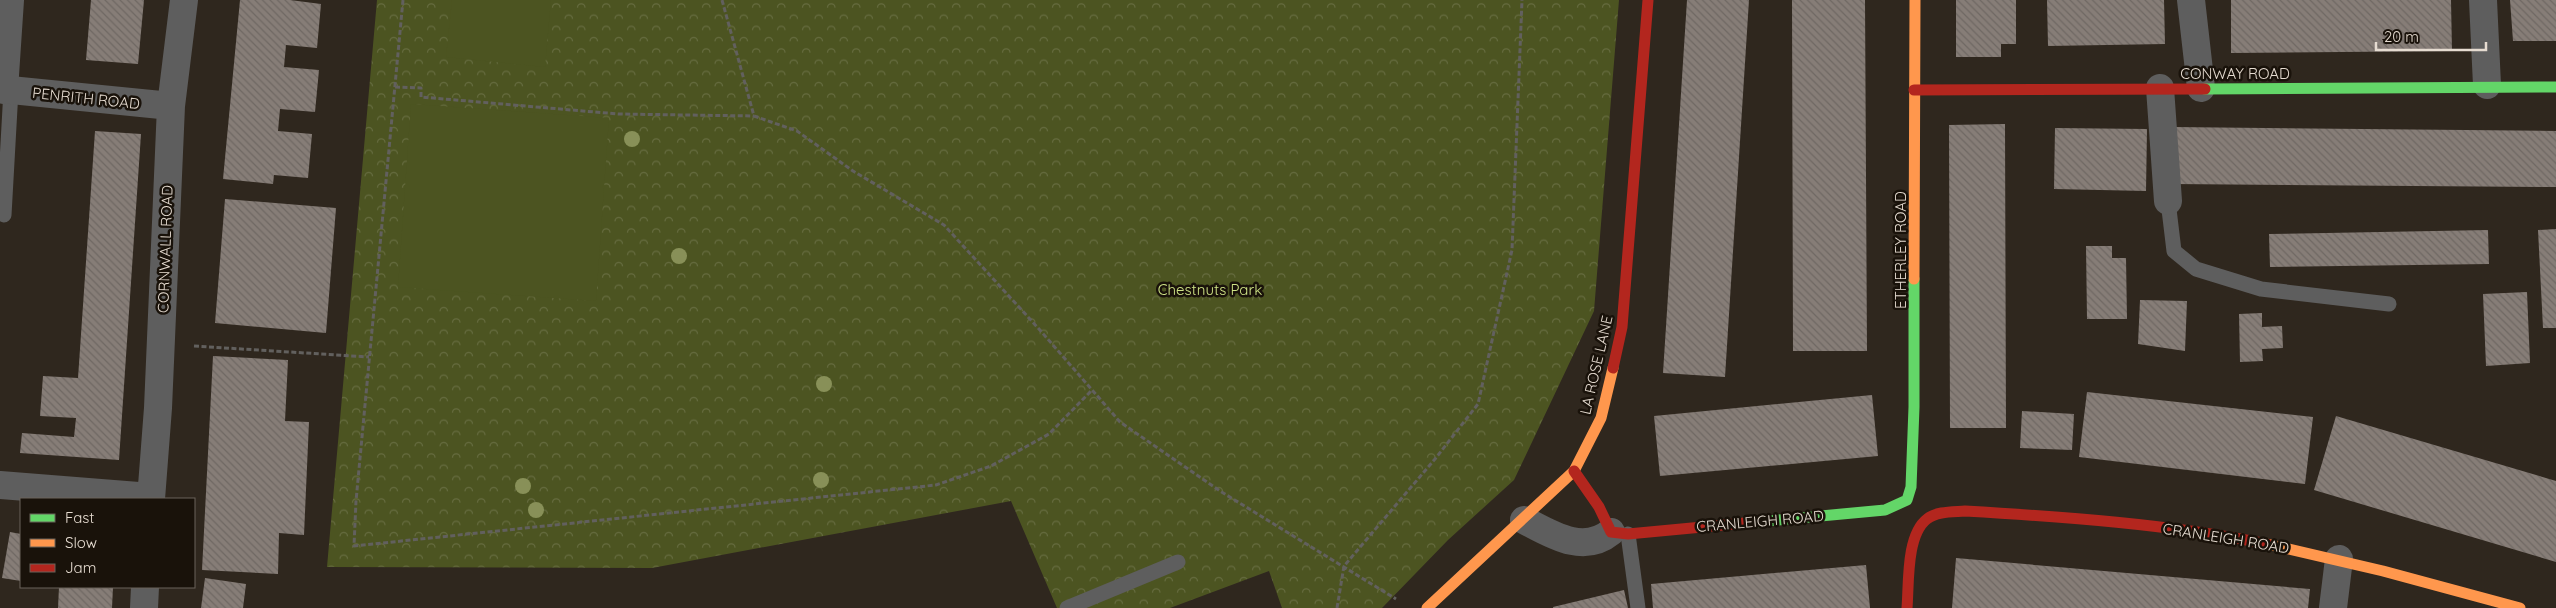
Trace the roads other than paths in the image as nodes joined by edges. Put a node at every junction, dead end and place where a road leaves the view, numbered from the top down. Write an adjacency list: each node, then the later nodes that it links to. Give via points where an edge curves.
1 (10, 0): 11 (street)
2 (184, 0): 13 (street, CORNWALL ROAD)
3 (1648, 0): 17 (street, LA ROSE LANE, via 1622,327 1601,418)
4 (1915, 0): 12 (street, ETHERLEY ROAD)
5 (2191, 0): 10 (street)
6 (2483, 0): 7 (street)
7 (2487, 85): 8 (street, CONWAY ROAD); 10 (street, CONWAY ROAD)
8 (2556, 87)
9 (2160, 88): 10 (street, CONWAY ROAD); 12 (street, CONWAY ROAD); 14 (street)
10 (2202, 88)
11 (5, 90): 13 (street, PENRITH ROAD); 15 (lane)
12 (1914, 90): 20 (street, ETHERLEY ROAD, via 1914,407)
13 (171, 106): 19 (street, CORNWALL ROAD)
14 (2168, 201): 16 (lane, via 2174,252 2196,269 2261,289)
15 (4, 214)
16 (2389, 304)
17 (1574, 470): 21 (street, LA ROSE LANE); 22 (street)
18 (0, 485): 19 (street)
19 (151, 498)
20 (1907, 500): 22 (street, CRANLEIGH ROAD, via 1885,510)
21 (1524, 520): 22 (street, CRANLEIGH ROAD, via 1565,541 1590,542); 28 (street, LA ROSE LANE)
22 (1620, 533): 29 (lane)
23 (2338, 558): 30 (street, CRANLEIGH ROAD, via 2260,542 2137,524 1965,511 1943,513 1927,519 1916,531); 31 (street); 32 (street, CRANLEIGH ROAD)
24 (1178, 562): 27 (lane)
25 (145, 588): 26 (street)
26 (144, 608)
27 (1067, 608)
28 (1427, 608)
29 (1638, 608)
30 (1907, 608)
31 (2333, 608)
32 (2520, 608)

